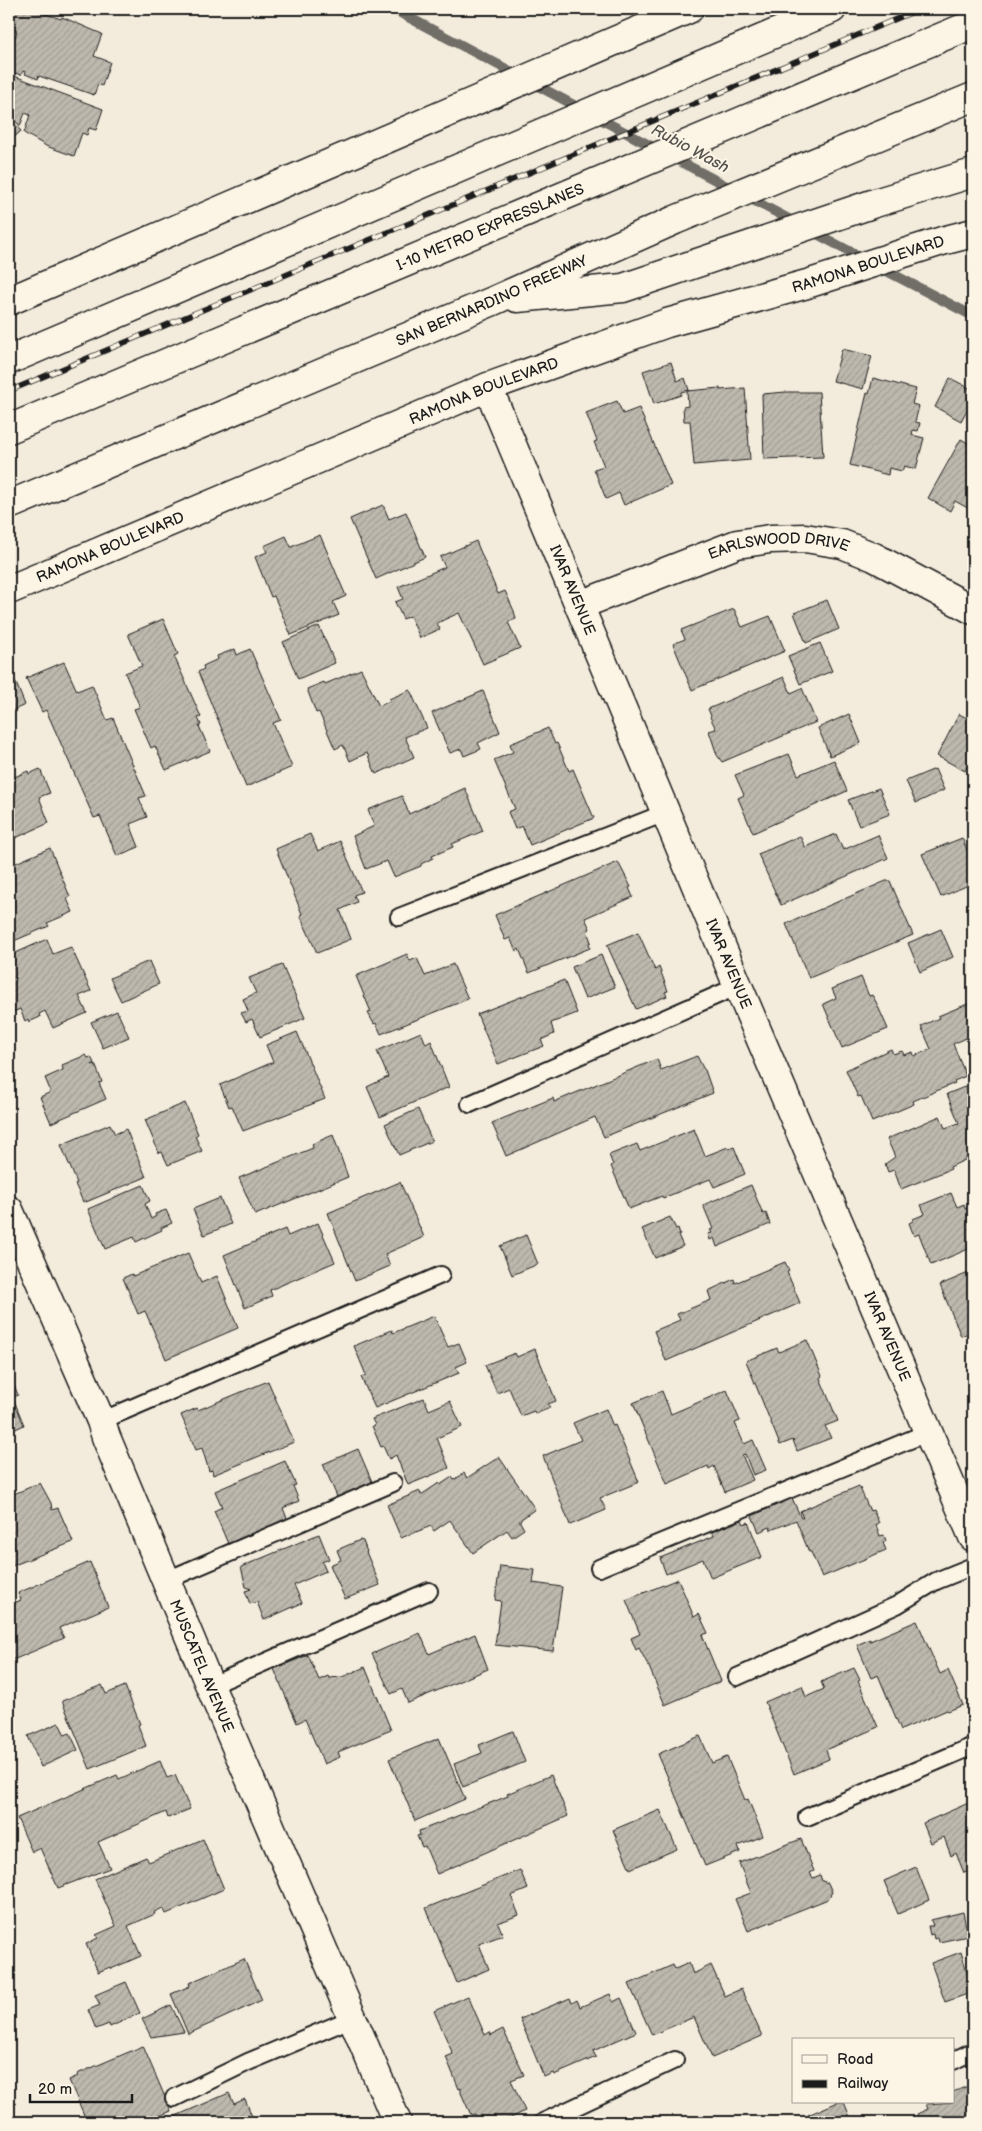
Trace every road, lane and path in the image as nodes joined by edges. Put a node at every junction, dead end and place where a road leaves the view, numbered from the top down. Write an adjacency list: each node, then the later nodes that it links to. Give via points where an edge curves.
1 (689, 9): 7 (main road)
2 (832, 9): 9 (main road)
3 (973, 24): 11 (main road, I-10 METRO EXPRESSLANES)
4 (973, 97): 8 (main road, SAN BERNARDINO FREEWAY, via 675,220)
5 (973, 173): 8 (main road, via 623,288)
6 (973, 233): 10 (main road, RAMONA BOULEVARD, via 667,323)
7 (9, 300)
8 (493, 301): 12 (main road, SAN BERNARDINO FREEWAY)
9 (9, 360)
10 (488, 388): 13 (main road, RAMONA BOULEVARD); 14 (main road, IVAR AVENUE)
11 (9, 429)
12 (9, 505)
13 (9, 590)
14 (580, 605): 15 (main road, EARLSWOOD DRIVE, via 737,544 805,538 842,544 874,557); 16 (main road, IVAR AVENUE)
15 (973, 610)
16 (666, 813): 17 (lane); 18 (main road, IVAR AVENUE)
17 (399, 917)
18 (738, 986): 19 (lane); 24 (main road, IVAR AVENUE)
19 (470, 1104)
20 (9, 1210): 21 (main road, MUSCATEL AVENUE)
21 (14, 1237): 23 (main road, MUSCATEL AVENUE)
22 (441, 1275): 23 (lane)
23 (101, 1421): 29 (main road, MUSCATEL AVENUE)
24 (929, 1432): 26 (main road, IVAR AVENUE); 28 (lane)
25 (392, 1483): 29 (lane)
26 (973, 1537)
27 (973, 1566): 31 (lane, via 936,1581 897,1606)
28 (599, 1568)
29 (167, 1580): 32 (main road, MUSCATEL AVENUE)
30 (430, 1591): 32 (lane)
31 (737, 1677)
32 (210, 1686): 35 (main road, MUSCATEL AVENUE)
33 (973, 1746): 34 (lane)
34 (807, 1817)
35 (353, 2018): 39 (lane, via 248,2062); 40 (main road, MUSCATEL AVENUE)
36 (973, 2052): 38 (lane)
37 (675, 2060): 41 (lane)
38 (954, 2061)
39 (174, 2098)
40 (397, 2122)
41 (543, 2122)

